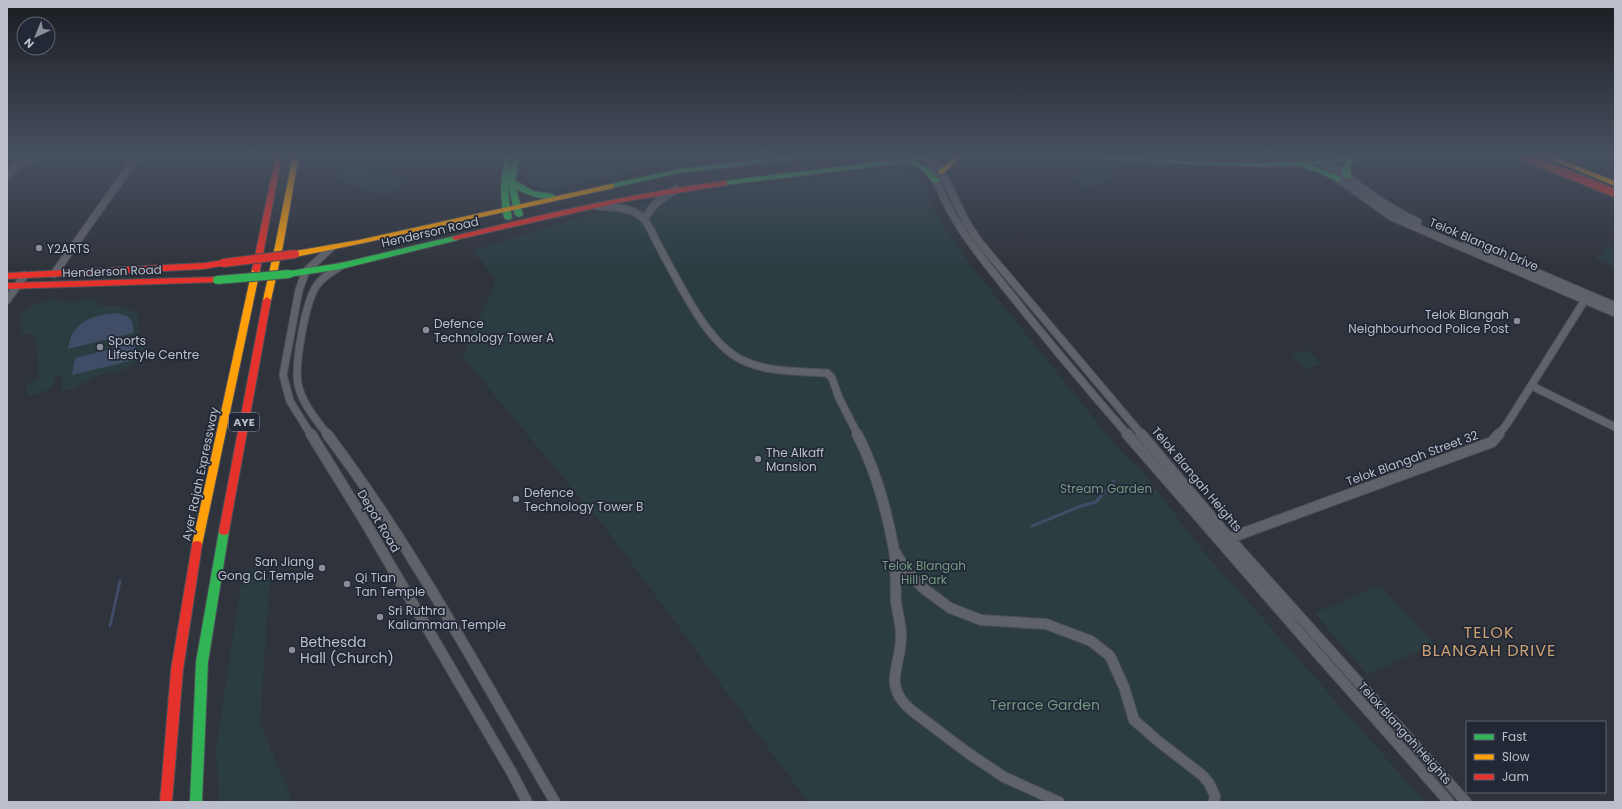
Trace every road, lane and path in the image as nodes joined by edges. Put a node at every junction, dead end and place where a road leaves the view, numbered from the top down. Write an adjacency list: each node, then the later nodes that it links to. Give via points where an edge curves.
1 (111, 193): 28 (street, Henderson Road)
2 (271, 193): 42 (main road, Ayer Rajah Expressway / AYE, via 195,556 177,670)
3 (289, 193): 43 (main road, AYE, via 268,294 202,662)
4 (504, 193): 19 (main road)
5 (514, 193): 18 (main road)
6 (529, 193): 15 (main road, via 546,196)
7 (579, 193): 15 (main road, Henderson Road)
8 (659, 193): 17 (main road, Henderson Road)
9 (669, 193): 20 (street, via 655,204)
10 (940, 193): 40 (street, Telok Blangah Heights, via 945,205 970,244 1067,364)
11 (951, 193): 39 (street, Telok Blangah Heights, via 980,243)
12 (1356, 193): 33 (street, Telok Blangah Drive, via 1392,217)
13 (1368, 193): 33 (street, Telok Blangah Drive, via 1410,219)
14 (1605, 193): 16 (main road)
15 (569, 195): 18 (main road, Henderson Road)
16 (1615, 197)
17 (595, 206): 20 (street, via 623,208); 22 (main road, Henderson Road)
18 (517, 208): 19 (main road, Henderson Road); 22 (main road)
19 (506, 210): 21 (main road, Henderson Road); 23 (main road)
20 (644, 219): 41 (street, via 704,323 722,346 736,358 753,365 827,374 832,378 873,470)
21 (462, 220): 24 (main road, via 471,222 474,227); 25 (main road, Henderson Road)
22 (521, 222): 23 (main road, Henderson Road)
23 (510, 225): 24 (main road, Henderson Road)
24 (468, 235): 26 (main road, Henderson Road)
25 (331, 248): 27 (street, Depot Road); 28 (main road, Henderson Road, bridge, via 204,266)
26 (341, 266): 27 (main road, Henderson Road); 45 (street, Depot Road, via 324,277 315,287 308,308 298,354 297,380 307,407 397,537)
27 (306, 271): 32 (main road, Henderson Road, bridge, via 217,280); 44 (street, Depot Road, via 299,290 282,375 290,401 364,520)
28 (54, 274): 29 (main road, Henderson Road)
29 (25, 275): 30 (main road, Henderson Road); 32 (street)
30 (7, 276)
31 (7, 286): 32 (main road, Henderson Road)
32 (17, 286): 34 (street)
33 (1587, 297): 35 (street, Telok Blangah Drive); 36 (street, Telok Blangah Drive); 37 (street, Telok Blangah Street 32)
34 (7, 300)
35 (1615, 306)
36 (1615, 313)
37 (1532, 386): 38 (street); 39 (street, Telok Blangah Street 32, via 1508,424 1489,444)
38 (1615, 427)
39 (1229, 538): 40 (street, Telok Blangah Street 32); 49 (street, Telok Blangah Heights)
40 (1219, 542): 48 (street, Telok Blangah Heights)
41 (894, 550): 46 (street, via 896,601 901,635 894,685 897,694 907,707 968,753 1004,776); 47 (street, via 906,570 923,588 950,608 981,620 1046,624 1091,641 1110,656 1124,687 1134,720 1202,775 1209,783)
42 (166, 802)
43 (196, 802)
44 (527, 802)
45 (555, 802)
46 (1058, 802)
47 (1214, 802)
48 (1449, 802)
49 (1466, 802)

